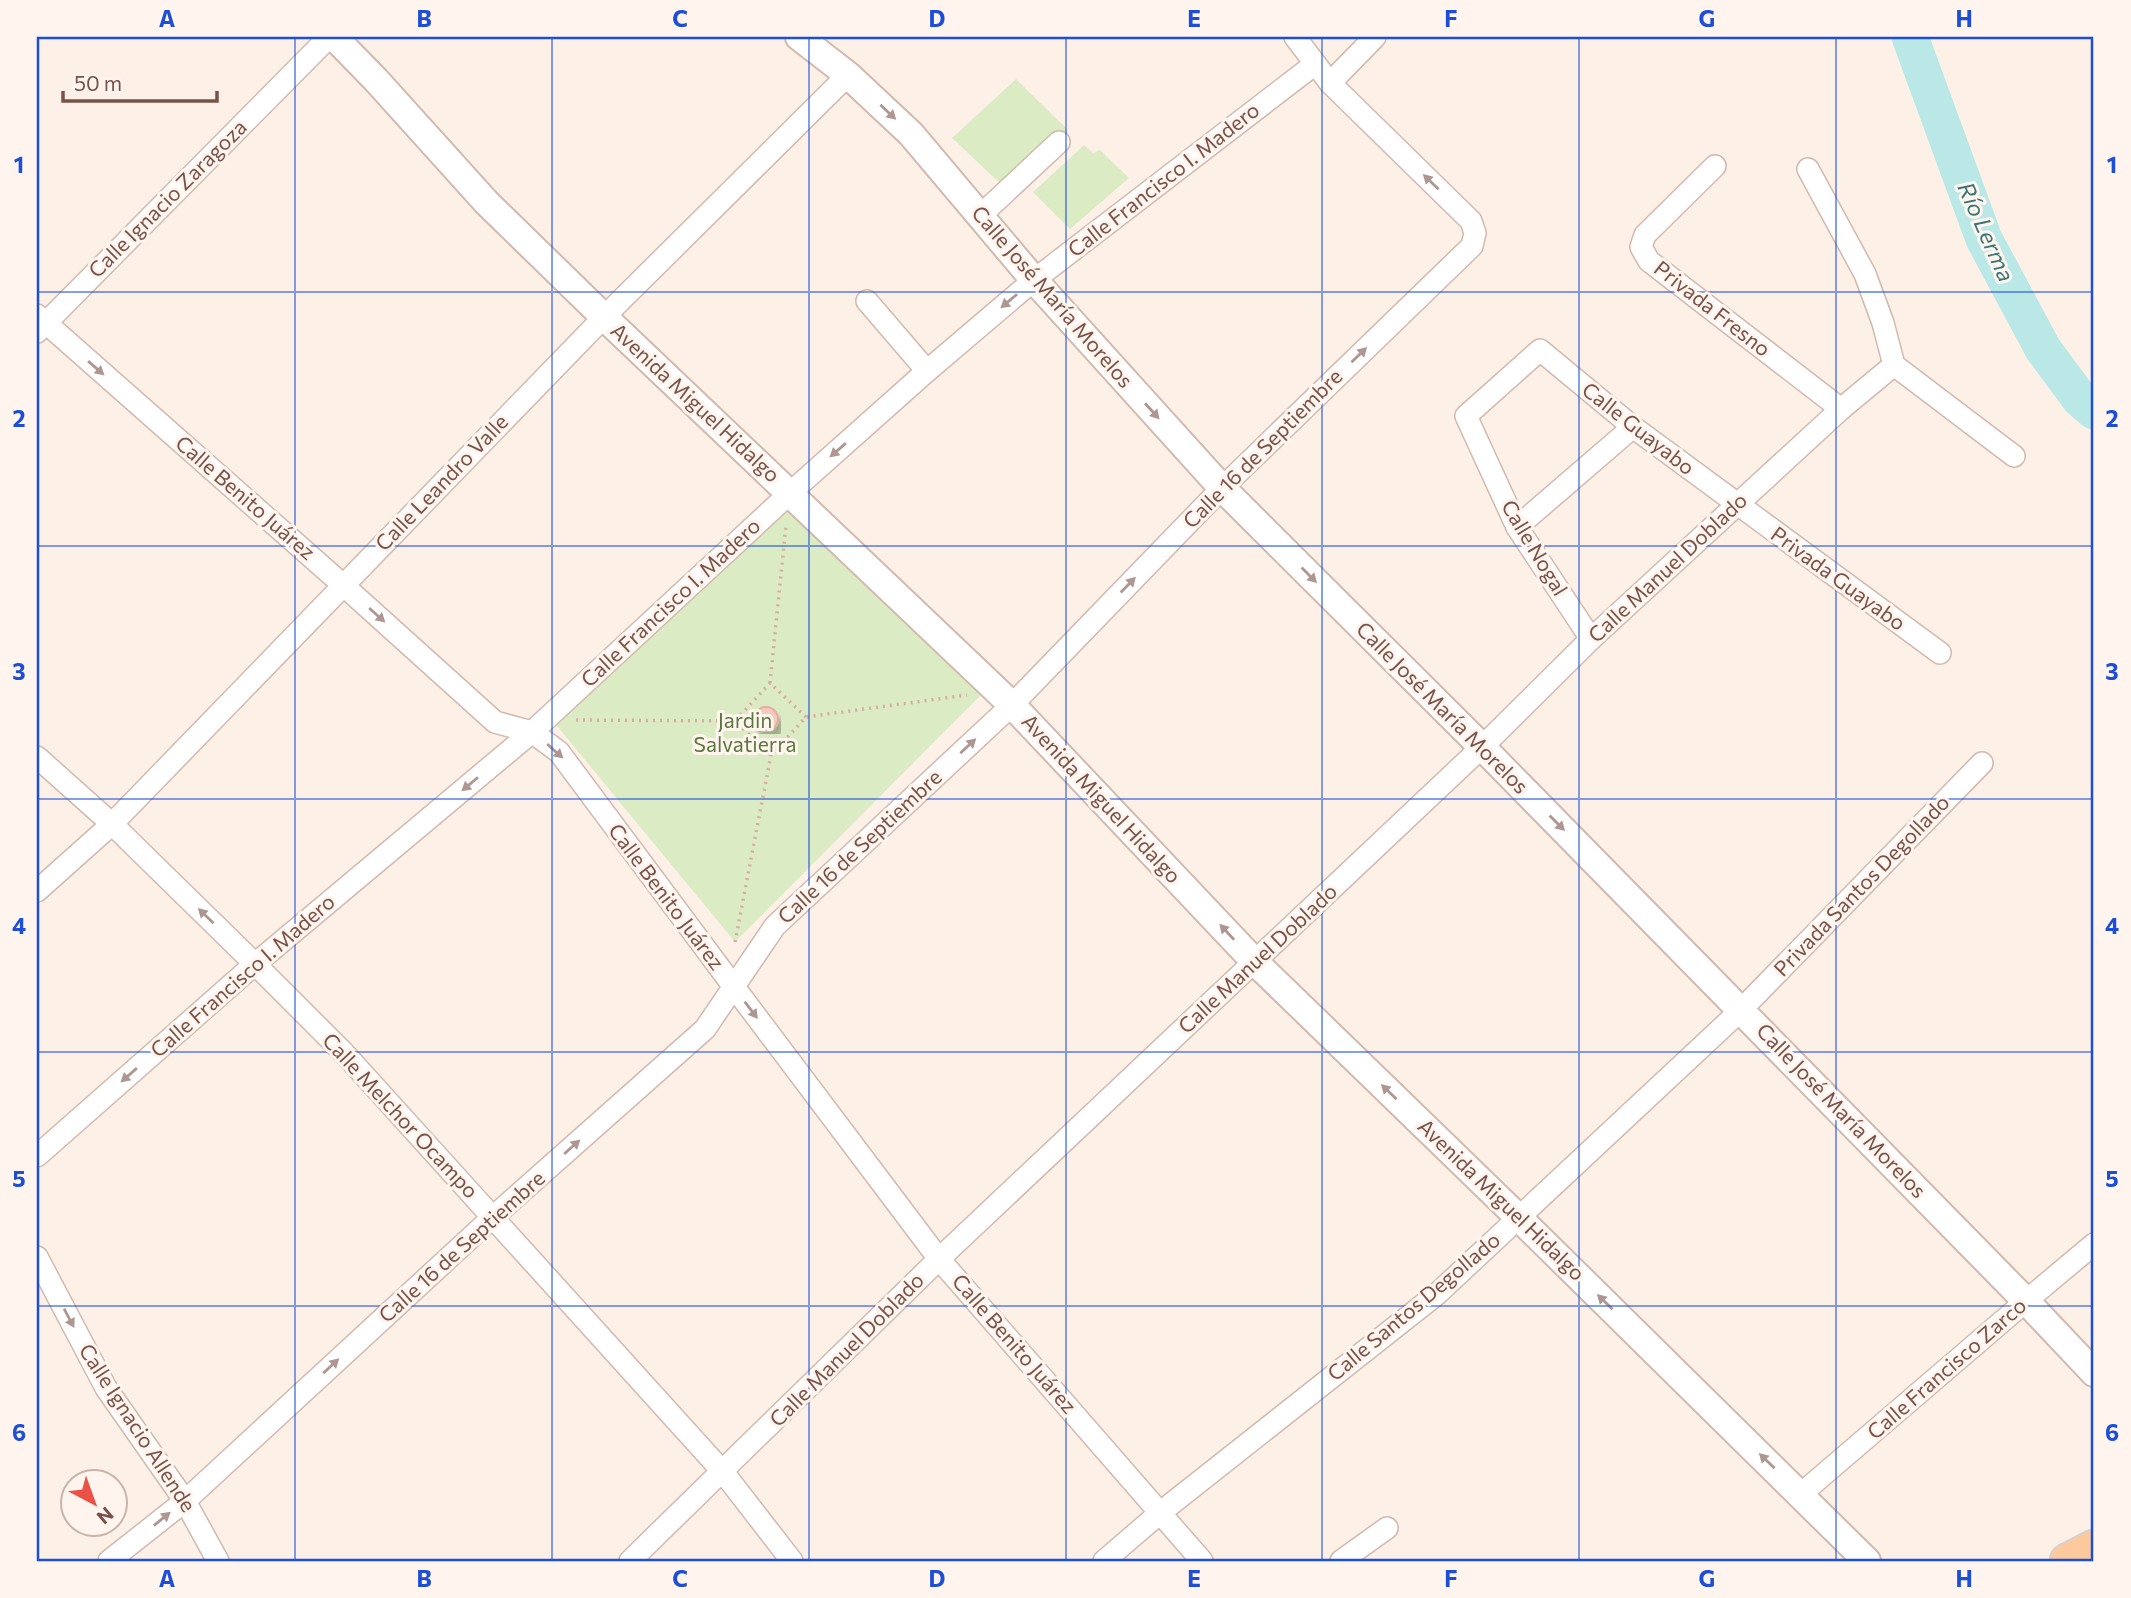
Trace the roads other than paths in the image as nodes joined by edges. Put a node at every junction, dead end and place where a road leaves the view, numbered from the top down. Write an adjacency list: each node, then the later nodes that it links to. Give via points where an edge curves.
1 (331, 37): 14 (street, Avenida Miguel Hidalgo, via 487,203); 15 (street, Calle Ignacio Zaragoza)
2 (799, 37): 6 (street, Calle José María Morelos)
3 (1295, 37): 5 (street)
4 (1375, 37): 7 (street)
5 (1315, 64): 7 (street); 12 (street, Calle Francisco I. Madero)
6 (848, 75): 11 (street, Calle José María Morelos, one-way to 11, via 912,134); 14 (street, Calle Leandro Valle)
7 (1329, 83): 22 (street, Calle 16 de Septiembre, one-way to 7, via 1472,246 1475,233 1471,221)
8 (1059, 142): 11 (street)
9 (1715, 166): 18 (street, Privada Fresno, via 1645,235 1641,247 1649,261)
10 (1808, 169): 16 (street, via 1865,274)
11 (981, 215): 12 (street, Calle José María Morelos)
12 (1034, 280): 17 (street, Calle Francisco I. Madero, one-way to 17); 22 (street, Calle José María Morelos, one-way to 22)
13 (867, 301): 17 (street)
14 (604, 317): 23 (street, Avenida Miguel Hidalgo); 26 (street, Calle Leandro Valle)
15 (39, 323): 26 (street, Calle Benito Juárez, one-way to 26)
16 (1894, 365): 18 (street, Calle Manuel Doblado); 21 (street)
17 (927, 371): 23 (street, Calle Francisco I. Madero, one-way to 23)
18 (1841, 409): 24 (street, Calle Manuel Doblado)
19 (1466, 416): 20 (street, Calle Guayabo, via 1540,351); 25 (street, Calle Nogal)
20 (1633, 427): 24 (street, Calle Guayabo); 25 (street)
21 (2014, 456)
22 (1222, 488): 29 (street, Calle 16 de Septiembre, one-way to 22); 31 (street, Calle José María Morelos, one-way to 31)
23 (788, 504): 29 (street, Avenida Miguel Hidalgo); 30 (street, Calle Francisco I. Madero)
24 (1736, 505): 27 (street, Calle Manuel Doblado); 28 (street, Privada Guayabo)
25 (1517, 527): 27 (street, Calle Nogal)
26 (343, 585): 30 (street, Calle Benito Juárez, one-way to 30, via 495,722); 34 (street, Calle Leandro Valle)
27 (1591, 639): 31 (street, Calle Manuel Doblado)
28 (1940, 653)
29 (1012, 705): 36 (street, Avenida Miguel Hidalgo, one-way to 29); 38 (street, Calle 16 de Septiembre, one-way to 29, via 775,926)
30 (533, 732): 37 (street, Calle Francisco I. Madero, one-way to 37); 38 (street, Calle Benito Juárez, one-way to 38, via 559,752)
31 (1482, 747): 36 (street, Calle Manuel Doblado); 39 (street, Calle José María Morelos, one-way to 39)
32 (37, 757): 34 (street, Calle Melchor Ocampo)
33 (1982, 763): 39 (street, Privada Santos Degollado)
34 (111, 824): 35 (street, Calle Leandro Valle); 37 (street, Calle Melchor Ocampo, one-way to 34)
35 (37, 891)
36 (1255, 962): 42 (street, Avenida Miguel Hidalgo, one-way to 36); 45 (street, Calle Manuel Doblado)
37 (256, 964): 40 (street, Calle Francisco I. Madero, one-way to 40); 41 (street, Calle Melchor Ocampo)
38 (734, 987): 41 (street, Calle 16 de Septiembre, one-way to 38, via 705,1029); 45 (street, Calle Benito Juárez, one-way to 45)
39 (1741, 1010): 42 (street, Calle Santos Degollado); 46 (street, Calle José María Morelos)
40 (37, 1156)
41 (493, 1217): 48 (street, Calle Melchor Ocampo); 50 (street, Calle 16 de Septiembre, one-way to 41)
42 (1519, 1217): 49 (street, Avenida Miguel Hidalgo, one-way to 42); 51 (street, Calle Santos Degollado, via 1437,1294)
43 (2094, 1244): 46 (street, Calle Francisco Zarco)
44 (37, 1257): 50 (street, Calle Ignacio Allende, one-way to 50, via 106,1388)
45 (939, 1259): 48 (street, Calle Manuel Doblado); 51 (street, Calle Benito Juárez)
46 (2026, 1301): 47 (street, Calle José María Morelos); 49 (street, Calle Francisco Zarco)
47 (2090, 1361)
48 (723, 1472): 56 (street, Calle Manuel Doblado); 57 (street, Calle Melchor Ocampo)
49 (1801, 1494): 61 (street, Avenida Miguel Hidalgo)
50 (185, 1501): 54 (street, Calle 16 de Septiembre, one-way to 50); 55 (street, Calle Ignacio Allende)
51 (1161, 1513): 58 (street, Calle Santos Degollado); 59 (street, Calle Benito Juárez)
52 (1387, 1528): 60 (street)
53 (2094, 1547): 62 (main road)
54 (109, 1561)
55 (218, 1561)
56 (630, 1561)
57 (792, 1561)
58 (1104, 1561)
59 (1202, 1561)
60 (1341, 1561)
61 (1867, 1561)
62 (2067, 1561)

